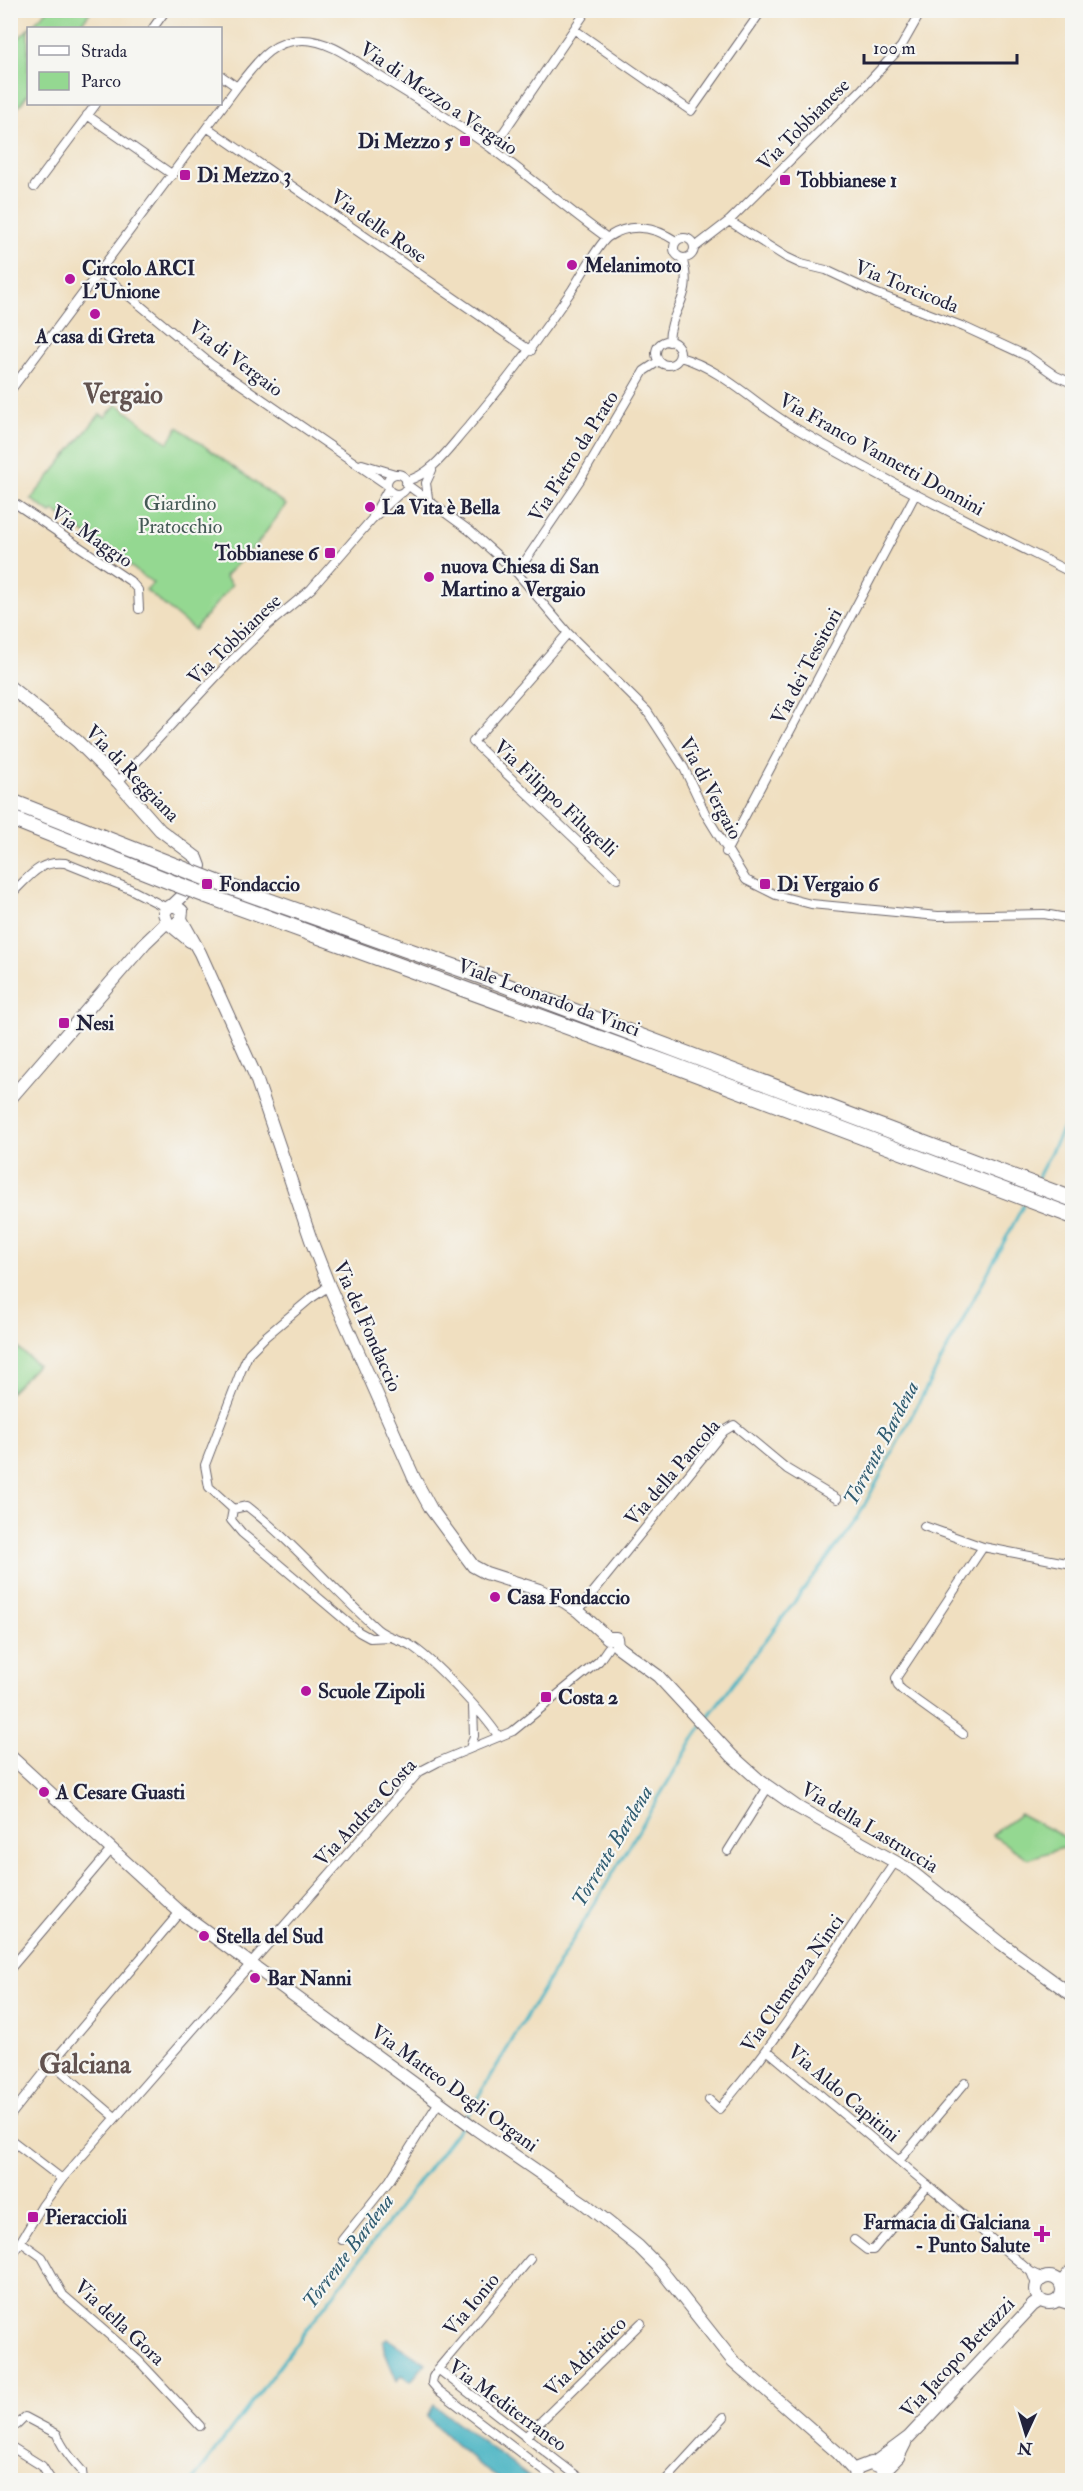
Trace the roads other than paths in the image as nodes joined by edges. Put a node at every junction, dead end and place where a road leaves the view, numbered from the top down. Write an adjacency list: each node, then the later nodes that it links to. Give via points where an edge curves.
1 (166, 10): 5 (street)
2 (587, 10): 6 (street)
3 (762, 10): 6 (street, via 691,111)
4 (922, 10): 15 (street, Via Tobbianese, via 901,47)
5 (156, 27)
6 (575, 30): 12 (street)
7 (222, 76): 8 (street)
8 (237, 87): 11 (street, Via di Mezzo a Vergaio); 12 (street, Via di Mezzo a Vergaio, via 273,46 312,40 341,53 437,111)
9 (95, 105): 10 (street)
10 (87, 115): 13 (street); 14 (street)
11 (208, 128): 13 (street, Via di Mezzo a Vergaio); 22 (street, Via delle Rose)
12 (492, 149): 16 (street, Via di Mezzo a Vergaio)
13 (173, 174): 20 (street, Via di Mezzo a Vergaio)
14 (34, 187)
15 (729, 221): 18 (street, Via Tobbianese); 25 (street, Via Torcicoda, via 786,257 975,331)
16 (606, 237): 17 (street, via 648,227); 22 (street)
17 (676, 241): 18 (street, via 687,238); 19 (street, via 674,251)
18 (694, 248): 19 (street, Via Tobbianese, via 690,256)
19 (682, 258): 21 (street, via 687,287 670,328)
20 (100, 272): 26 (street, Via di Mezzo a Vergaio); 27 (street, Via di Vergaio, via 211,364)
21 (669, 342): 23 (street, via 678,347); 24 (street, via 658,346)
22 (531, 351): 28 (street)
23 (680, 357): 24 (street, via 669,365); 33 (street, Via Franco Vannetti Donnini, via 698,362 790,425)
24 (659, 361): 37 (street, Via Pietro da Prato, via 644,371 580,480)
25 (1072, 383)
26 (10, 391)
27 (359, 464): 29 (street, Via di Vergaio); 31 (street, Via di Vergaio)
28 (434, 466): 30 (street); 34 (street, via 426,483)
29 (395, 474): 30 (street, Via di Vergaio); 31 (street, via 389,478)
30 (406, 482): 32 (street); 34 (street, Via di Vergaio)
31 (387, 487): 32 (street, Via di Vergaio); 36 (street, Via Tobbianese)
32 (399, 494): 36 (street, Via Tobbianese)
33 (915, 495): 38 (street, Via Franco Vannetti Donnini); 45 (street, Via dei Tessitori)
34 (428, 498): 37 (street, Via di Vergaio)
35 (10, 500): 39 (street, Via Maggio, via 130,580 138,590)
36 (372, 519): 42 (street, Via Tobbianese, via 311,589 226,666)
37 (517, 573): 40 (street, Via di Vergaio)
38 (1072, 573)
39 (139, 609)
40 (568, 633): 45 (street, Via di Vergaio, via 654,719 684,768); 46 (street, Via Filippo Filugelli, via 472,742)
41 (10, 687): 42 (street, Via di Reggiana, via 51,718)
42 (118, 782): 48 (street, Via di Reggiana, via 160,830 200,862)
43 (10, 801): 51 (highway, Viale Leonardo da Vinci, bridge, via 216,882 486,978)
44 (10, 818): 52 (highway, Viale Leonardo da Vinci, bridge, via 205,895)
45 (726, 852): 49 (street, Via di Vergaio, via 746,880 776,895 811,904 938,916 1044,914)
46 (617, 879)
47 (10, 895): 48 (street, via 42,865 65,863 129,889)
48 (172, 915): 50 (street); 53 (street, Via del Fondaccio, via 195,945 255,1075)
49 (1072, 919)
50 (10, 1099)
51 (1072, 1199)
52 (1072, 1216)
53 (329, 1286): 55 (street, via 265,1337 249,1353 240,1371 205,1465 213,1492); 59 (street, Via del Fondaccio, via 414,1478 463,1554 486,1573 539,1590)
54 (837, 1499): 59 (street, Via della Pancola, via 788,1469 734,1425 724,1431)
55 (233, 1509): 60 (street, via 247,1506 258,1515); 61 (street, via 231,1520 242,1533)
56 (924, 1526): 57 (street)
57 (983, 1547): 58 (street); 66 (street, via 896,1678 902,1690)
58 (1072, 1564)
59 (578, 1611): 63 (street, Via del Fondaccio)
60 (371, 1623): 61 (street, via 370,1629); 62 (street)
61 (359, 1632): 62 (street, via 370,1638)
62 (390, 1637): 64 (street, via 420,1653)
63 (611, 1644): 65 (street, Via del Fondaccio, via 658,1676); 67 (street, Via Andrea Costa, via 599,1661 513,1731)
64 (473, 1706): 67 (street); 68 (street, via 474,1736)
65 (709, 1731): 70 (street, Via della Lastruccia)
66 (963, 1734)
67 (499, 1737): 68 (street, Via Andrea Costa)
68 (470, 1748): 75 (street, Via Andrea Costa, via 419,1772)
69 (10, 1756): 71 (street, Via Matteo Degli Organi)
70 (768, 1787): 72 (street); 73 (street, Via della Lastruccia)
71 (111, 1850): 74 (street, Via Matteo Degli Organi); 76 (street)
72 (728, 1851)
73 (895, 1862): 77 (street, Via della Lastruccia); 78 (street, Via Clemenza Ninci)
74 (180, 1912): 75 (street, Via Matteo Degli Organi); 79 (street)
75 (251, 1962): 82 (street, Via Matteo Degli Organi); 84 (street, Via Andrea Costa)
76 (10, 1969)
77 (1070, 1989)
78 (767, 2050): 81 (street, Via Clemenza Ninci, via 718,2109); 86 (street, Via Aldo Capitini)
79 (52, 2063): 83 (street); 84 (street)
80 (965, 2083): 86 (street, Via Aldo Capitini)
81 (709, 2100)
82 (439, 2102): 89 (street, via 390,2180); 104 (street, Via Matteo Degli Organi, via 638,2246 733,2361 838,2453)
83 (10, 2116)
84 (115, 2117): 87 (street, Via Andrea Costa)
85 (10, 2139): 87 (street)
86 (899, 2161): 88 (street, Via Aldo Capitini)
87 (62, 2179): 91 (street, Via Andrea Costa)
88 (928, 2186): 90 (street, via 873,2250); 94 (street, Via Aldo Capitini)
89 (342, 2240)
90 (854, 2240)
91 (21, 2242): 92 (street, Via Andrea Costa); 100 (street, Via della Gora, via 42,2257 63,2295 138,2360)
92 (12, 2253)
93 (530, 2259): 97 (street, Via Ionio)
94 (1051, 2288): 95 (street); 103 (street, Via Jacopo Bettazzi, via 909,2437 898,2457)
95 (1072, 2307)
96 (641, 2323): 101 (street, Via Adriatico)
97 (438, 2369): 101 (street, Via Mediterraneo); 107 (street, Via Mediterraneo, via 432,2380 435,2388)
98 (723, 2417): 109 (street)
99 (10, 2424): 106 (street, via 16,2425 25,2417 57,2434 59,2444 82,2471)
100 (200, 2426)
101 (525, 2437): 108 (street, Via Mediterraneo)
102 (10, 2446): 105 (street, via 38,2462)
103 (881, 2472): 104 (street, via 861,2465)
104 (854, 2476)
105 (51, 2481)
106 (83, 2481)
107 (556, 2481)
108 (582, 2481)
109 (666, 2481)

